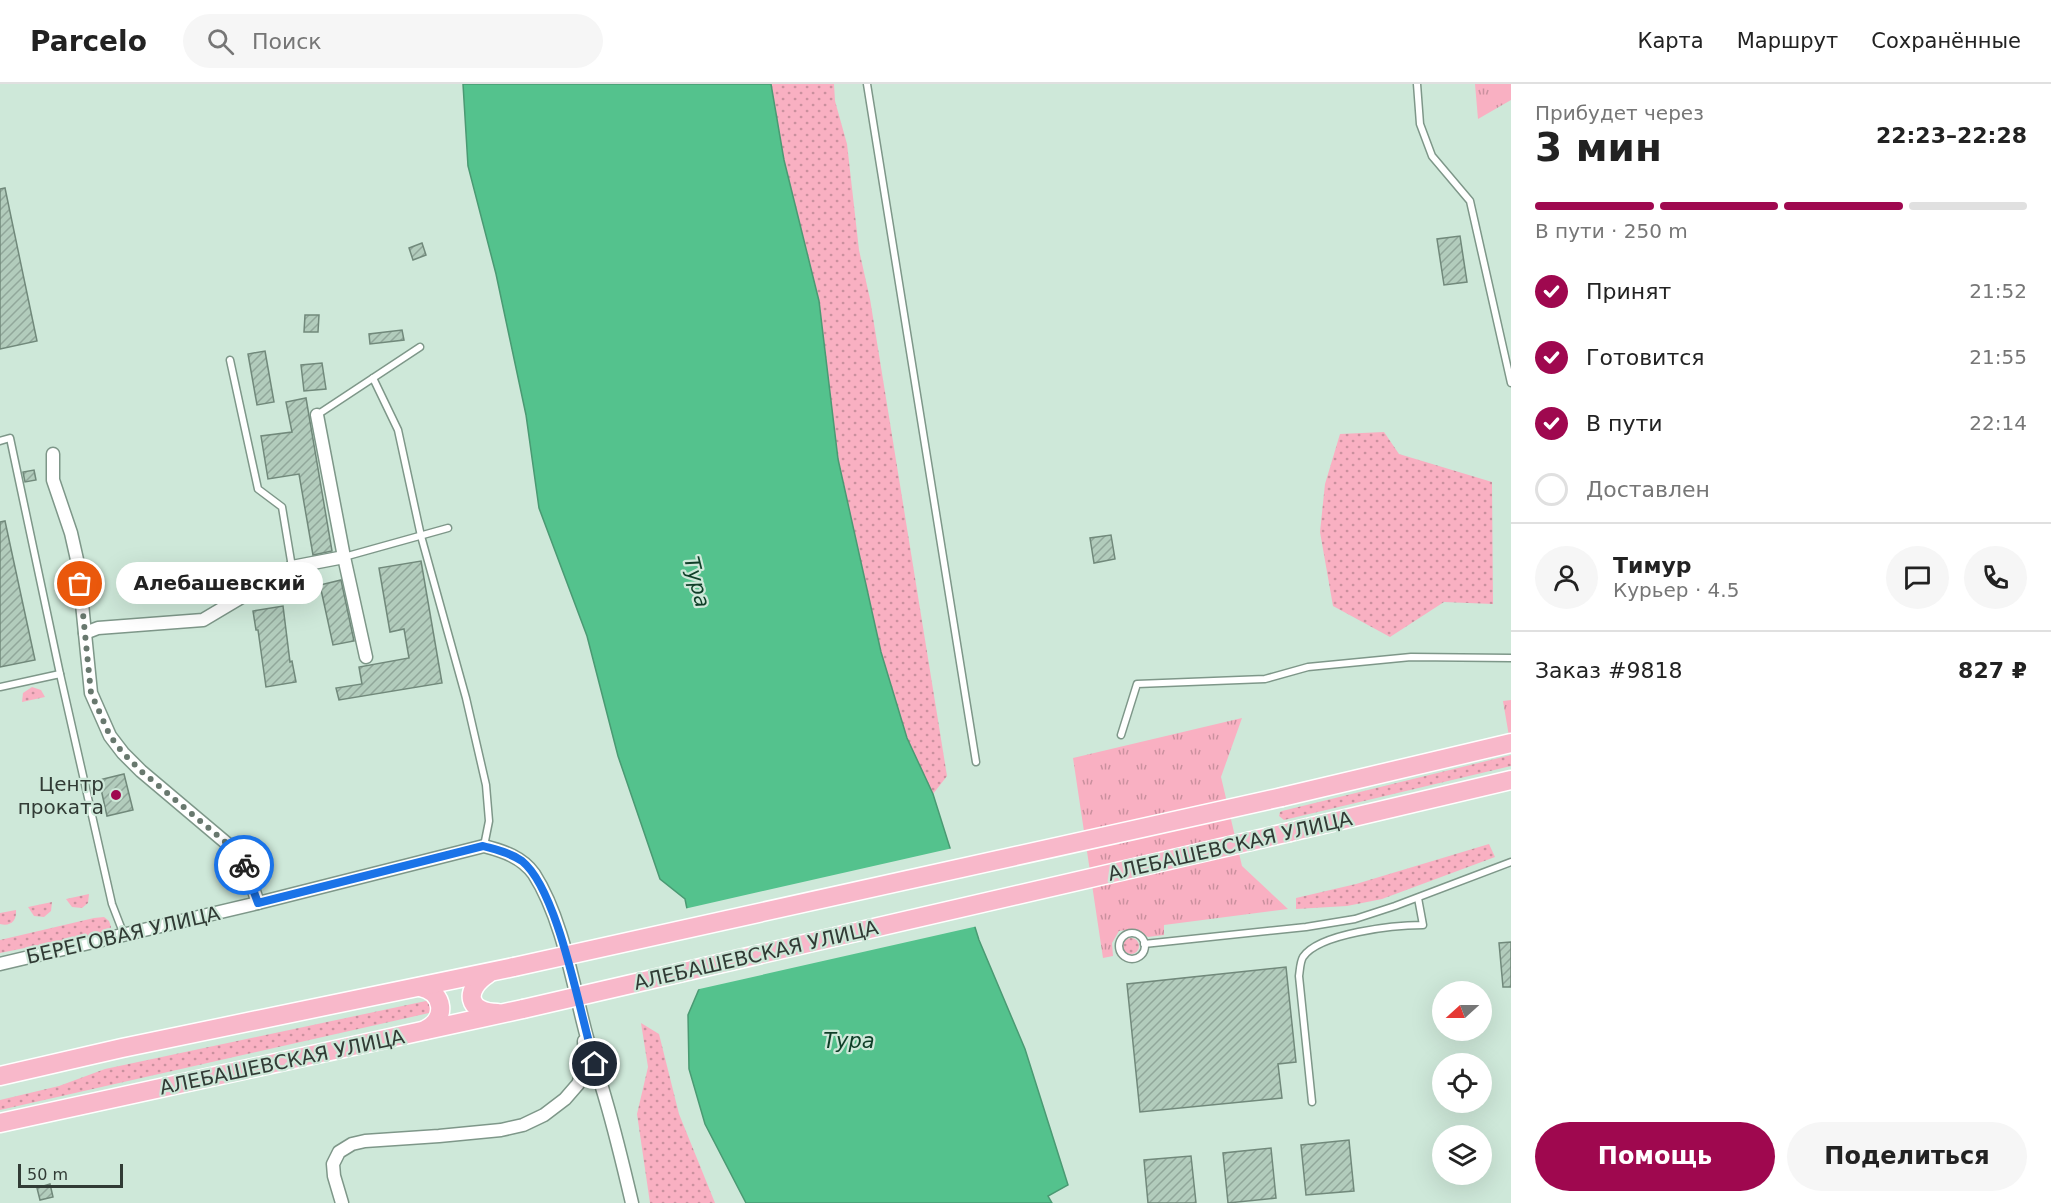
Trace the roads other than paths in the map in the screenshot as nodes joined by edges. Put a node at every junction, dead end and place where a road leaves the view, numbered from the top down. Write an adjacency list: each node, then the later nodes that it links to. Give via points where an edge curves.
1 (867, 84): 21 (lane)
2 (1417, 84): 6 (lane, via 1420,123 1432,156 1470,201)
3 (420, 347): 5 (lane)
4 (230, 360): 13 (lane, via 258,489 282,507)
5 (373, 378): 7 (lane); 11 (lane, via 398,430)
6 (1511, 383)
7 (317, 415): 12 (street)
8 (0, 441): 17 (lane, via 10,438)
9 (53, 454): 14 (street, via 53,480 78,564)
10 (448, 528): 11 (lane)
11 (421, 536): 12 (lane); 23 (lane, via 458,663 486,785 489,821)
12 (344, 557): 13 (street); 15 (street)
13 (292, 567): 14 (street, via 203,620 98,628)
14 (86, 633): 26 (street, via 91,693 110,736 141,771 237,852)
15 (366, 657)
16 (1511, 658): 19 (lane, via 1412,657 1308,667 1265,679 1137,684)
17 (60, 674): 18 (lane); 27 (lane, via 112,904)
18 (0, 687)
19 (1121, 735)
20 (1511, 742): 30 (main road, АЛЕБАШЕВСКАЯ УЛИЦА, bridge, via 1282,797)
21 (976, 762)
22 (1511, 780): 32 (main road, АЛЕБАШЕВСКАЯ УЛИЦА, bridge)
23 (483, 846): 26 (street, БЕРЕГОВАЯ УЛИЦА); 33 (street, via 508,853 533,873 556,924)
24 (1511, 862): 25 (lane)
25 (1418, 897): 28 (lane, via 1355,919); 36 (lane, via 1423,925 1391,926 1326,940 1302,959 1299,976)
26 (258, 903): 27 (street, БЕРЕГОВАЯ УЛИЦА)
27 (124, 935): 29 (street, БЕРЕГОВАЯ УЛИЦА)
28 (1144, 944): 28 (lane, via 1141,937 1130,934 1120,941 1119,949 1124,956 1136,958 1143,953)
29 (0, 964)
30 (489, 972): 31 (main road, АЛЕБАШЕВСКАЯ УЛИЦА); 32 (main road, via 474,985 471,997 482,1012)
31 (420, 987): 34 (main road, via 434,993 441,1011 439,1020); 35 (main road, АЛЕБАШЕВСКАЯ УЛИЦА)
32 (502, 1013): 34 (main road, АЛЕБАШЕВСКАЯ УЛИЦА)
33 (584, 1028): 38 (street, via 585,1065 578,1084 544,1115 501,1130 352,1144 339,1152 333,1164); 39 (street)
34 (425, 1030): 37 (main road, АЛЕБАШЕВСКАЯ УЛИЦА)
35 (0, 1076)
36 (1312, 1102)
37 (0, 1124)
38 (342, 1203)
39 (632, 1203)

